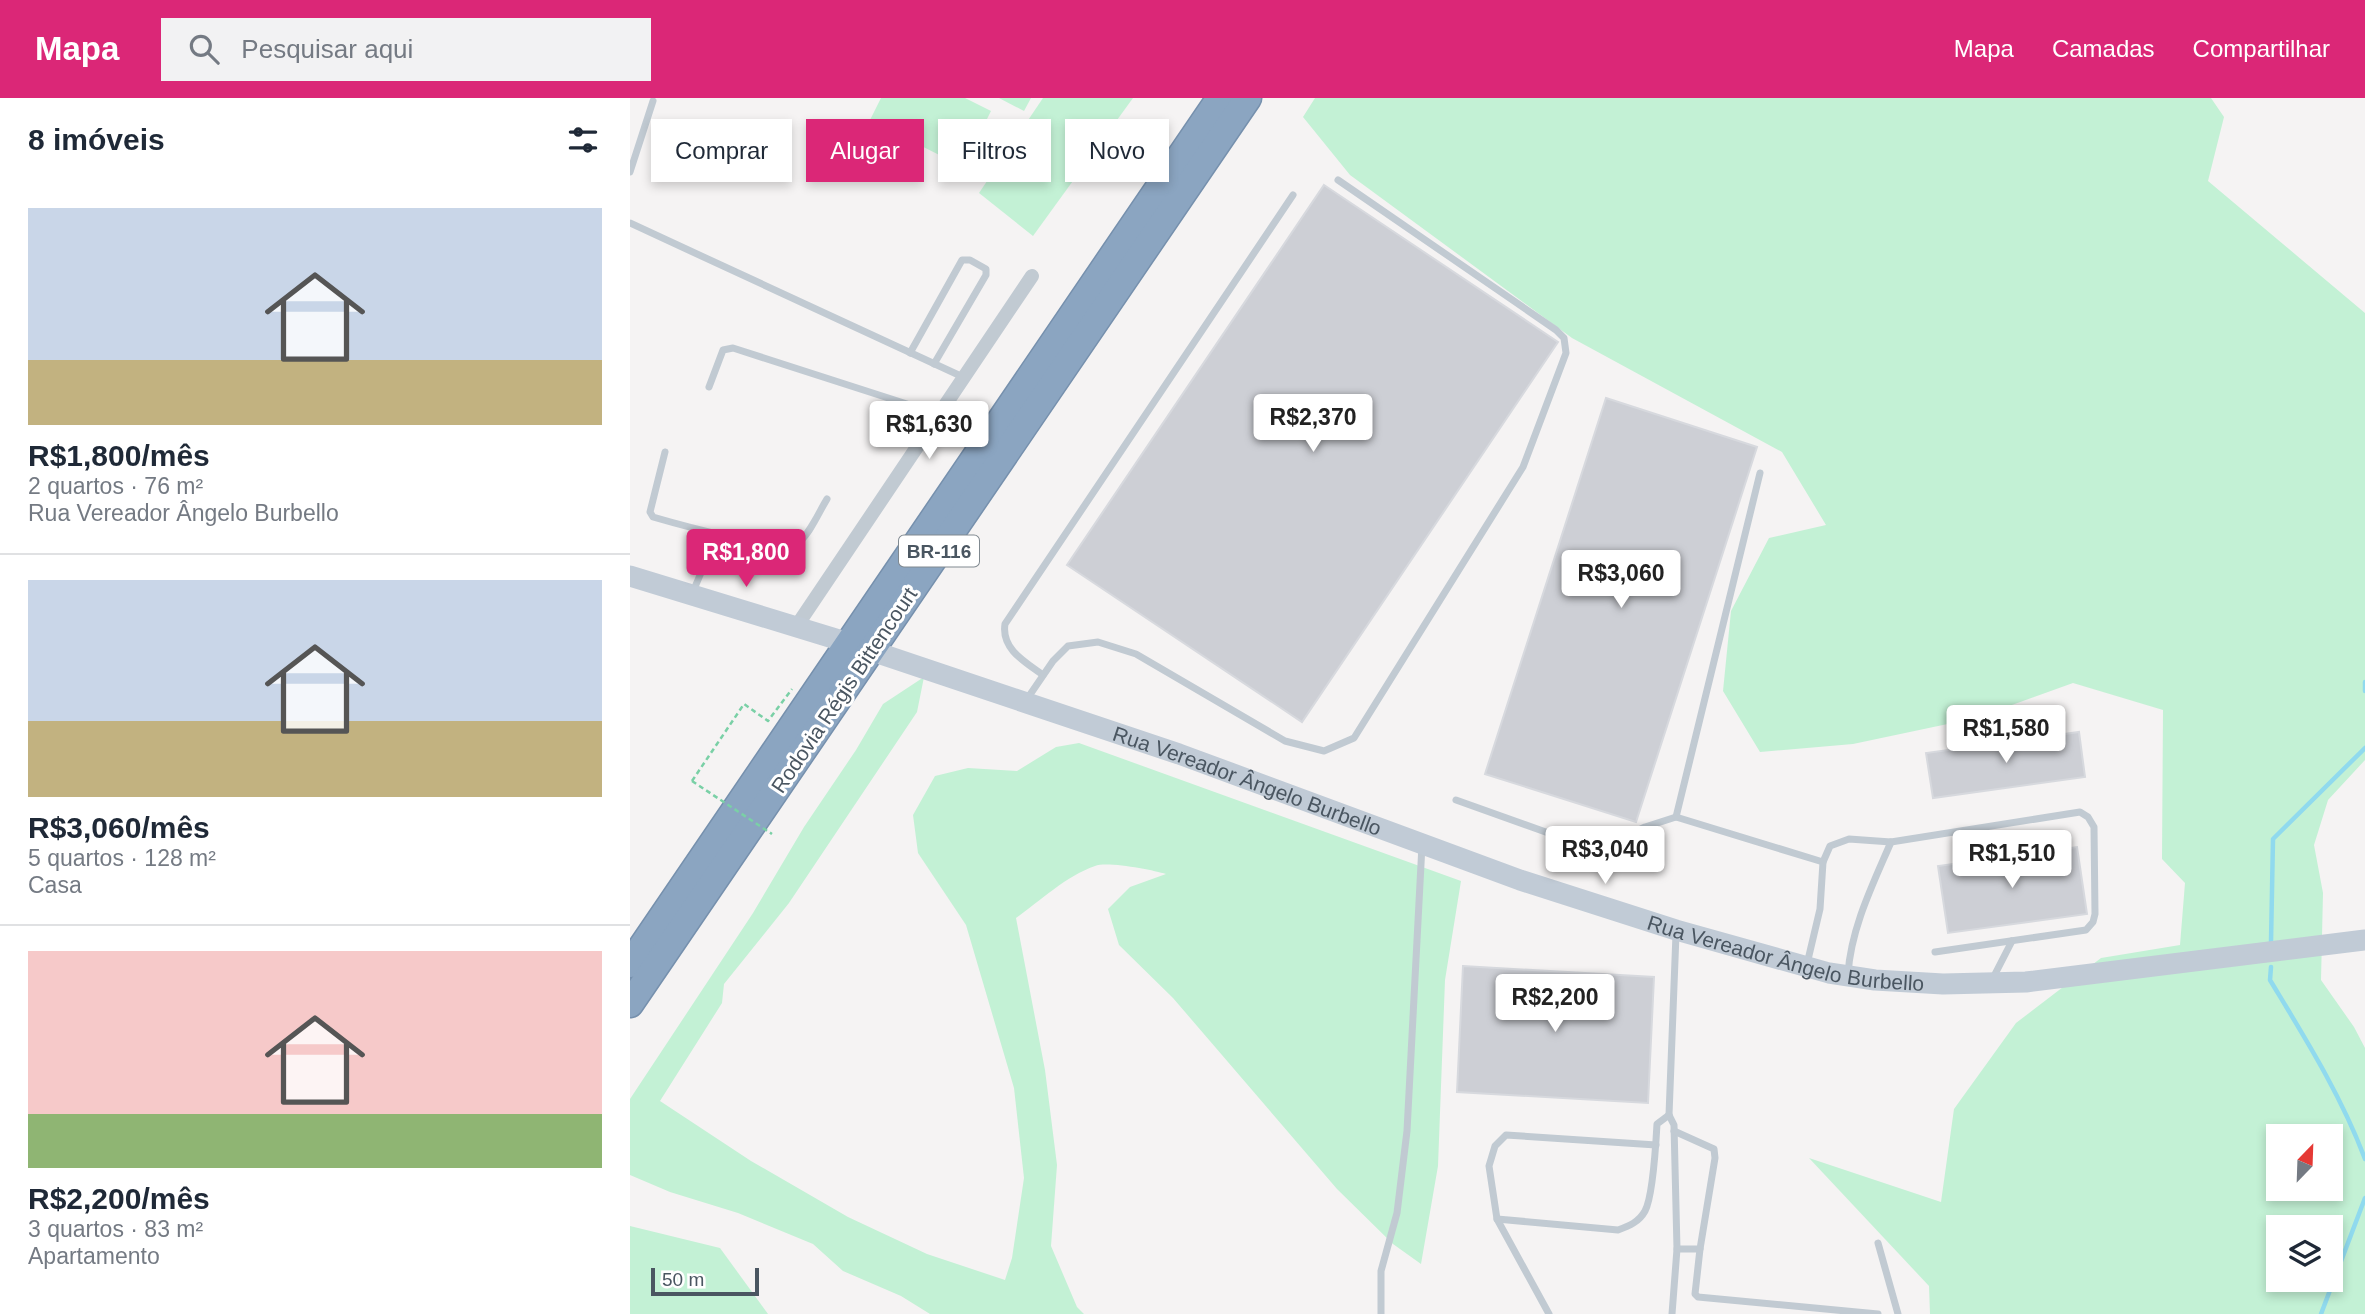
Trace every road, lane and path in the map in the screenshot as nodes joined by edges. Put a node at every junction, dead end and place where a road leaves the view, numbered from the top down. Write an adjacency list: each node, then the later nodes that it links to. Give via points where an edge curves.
1 (1220, 98): 21 (highway, Rodovia Régis Bittencourt / BR-116)
2 (1248, 98): 21 (highway, Rodovia Régis Bittencourt / BR-116)
3 (653, 101): 4 (lane)
4 (630, 172)
5 (1338, 180): 22 (lane, via 1564,338 1566,353 1522,467 1354,738 1324,751 1285,741 1136,654 1098,642 1068,646)
6 (1293, 195): 22 (lane, via 1004,624 1003,634 1014,654)
7 (630, 223): 9 (lane)
8 (1032, 276): 11 (street)
9 (910, 353): 10 (lane); 10 (lane, via 962,260 970,260 986,269 986,275)
10 (934, 364): 11 (lane)
11 (964, 378): 13 (street)
12 (709, 387): 13 (lane, via 723,350 733,348)
13 (939, 415): 20 (street)
14 (665, 452): 17 (lane, via 649,512)
15 (1760, 473): 26 (lane)
16 (827, 499): 17 (lane, via 799,543 787,546)
17 (717, 535): 19 (lane)
18 (630, 576): 19 (main road, Rua Vereador Ângelo Burbello)
19 (692, 595): 20 (main road, Rua Vereador Ângelo Burbello)
20 (796, 627): 21 (main road, Rua Vereador Ângelo Burbello)
21 (860, 647): 23 (highway, Rodovia Régis Bittencourt / BR-116); 24 (main road, Rua Vereador Ângelo Burbello); 39 (highway, Rodovia Régis Bittencourt / BR-116)
22 (1043, 675): 24 (lane)
23 (817, 691): 27 (path, bridge, via 790,688 768,720 744,704 692,781); 35 (highway, Rodovia Régis Bittencourt / BR-116)
24 (1025, 702): 29 (main road, Rua Vereador Ângelo Burbello, via 1192,758)
25 (1456, 800): 26 (lane, via 1582,845 1608,845)
26 (1675, 817): 30 (lane)
27 (772, 834)
28 (1891, 842): 30 (lane, via 1849,839 1830,846); 33 (lane, via 2080,812 2088,817 2094,827 2093,922 2086,930); 37 (lane, via 1862,912)
29 (1422, 845): 31 (main road, Rua Vereador Ângelo Burbello); 47 (lane, via 1407,1131 1397,1213 1381,1271)
30 (1824, 862): 36 (lane, via 1820,909)
31 (1676, 930): 36 (main road, Rua Vereador Ângelo Burbello); 40 (lane)
32 (2365, 940): 38 (main road, Rua Vereador Ângelo Burbello)
33 (2012, 941): 34 (lane); 38 (lane)
34 (1935, 952)
35 (630, 964)
36 (1806, 968): 37 (main road, Rua Vereador Ângelo Burbello)
37 (1848, 977): 38 (main road, Rua Vereador Ângelo Burbello)
38 (1990, 984)
39 (630, 1004)
40 (1669, 1115): 41 (lane); 42 (lane, via 1657,1124)
41 (1674, 1131): 45 (lane); 46 (lane, via 1714,1149 1716,1158)
42 (1656, 1146): 43 (lane, via 1646,1211 1632,1226 1618,1230); 43 (lane, via 1506,1135 1495,1146 1489,1166)
43 (1497, 1219): 48 (lane)
44 (1878, 1243): 51 (lane)
45 (1677, 1249): 46 (lane); 49 (lane)
46 (1700, 1249): 50 (lane, via 1698,1297)
47 (1381, 1314)
48 (1549, 1314)
49 (1672, 1314)
50 (1878, 1314)
51 (1898, 1314)

